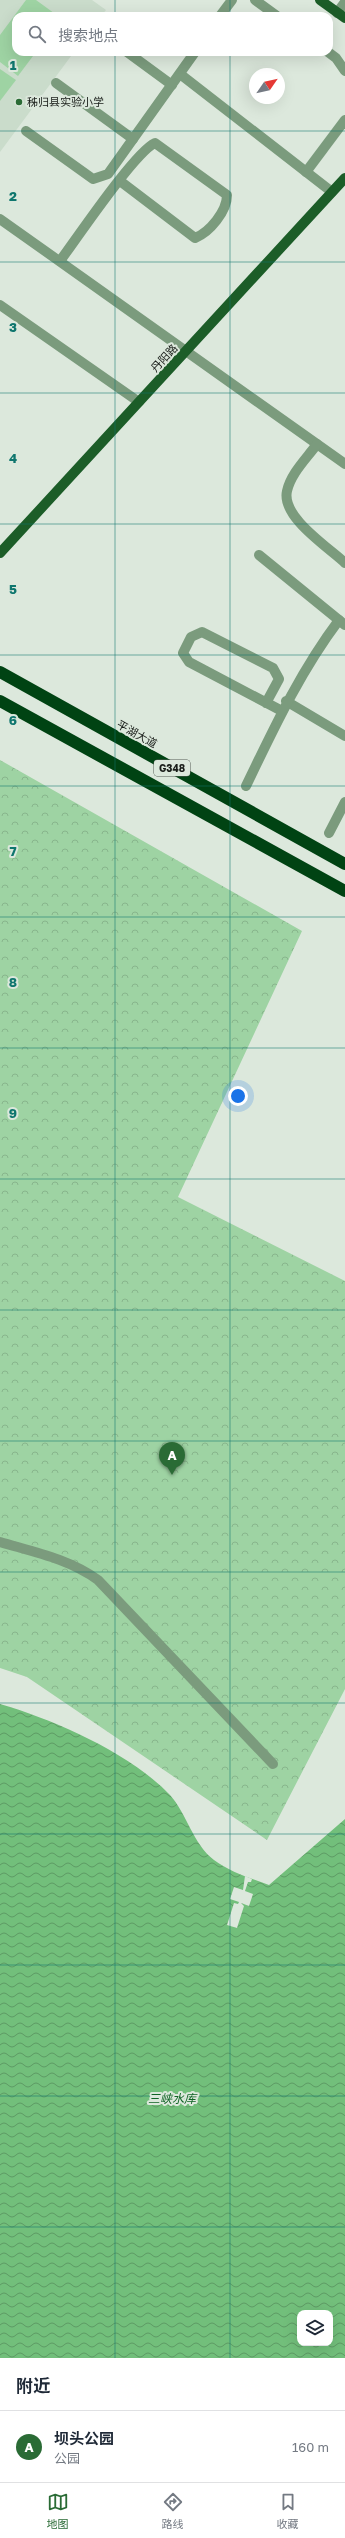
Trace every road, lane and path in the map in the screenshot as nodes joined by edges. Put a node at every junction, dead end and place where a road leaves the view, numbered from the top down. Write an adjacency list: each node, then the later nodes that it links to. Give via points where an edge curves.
1 (232, 0): 5 (street)
2 (255, 0): 6 (street)
3 (320, 0): 7 (main road)
4 (345, 2): 7 (street)
5 (223, 12)
6 (272, 12)
7 (341, 16)
8 (133, 56): 14 (street)
9 (192, 56): 12 (street)
10 (333, 56): 11 (street)
11 (345, 71)
12 (180, 74): 14 (street); 18 (street)
13 (56, 83): 17 (street)
14 (172, 84): 17 (street)
15 (345, 120): 18 (street)
16 (26, 131): 17 (street, via 93,179 108,174)
17 (133, 139)
18 (306, 172): 21 (street)
19 (345, 178): 21 (main road, 丹阳路)
20 (120, 181): 20 (street, via 146,147 155,143 227,195 227,205 204,234 195,238); 23 (street)
21 (332, 192): 25 (main road, 丹阳路)
22 (0, 219): 23 (street)
23 (60, 261): 25 (street)
24 (0, 305): 26 (street)
25 (186, 351): 26 (main road, 丹阳路); 27 (street)
26 (139, 402): 29 (main road, 丹阳路)
27 (317, 444): 28 (street); 31 (street, via 290,482 287,492 288,503 300,524)
28 (345, 464)
29 (0, 553)
30 (259, 555): 32 (street)
31 (345, 563)
32 (342, 622): 36 (street, via 314,652)
33 (0, 672): 41 (highway, 平湖大道 / G348)
34 (0, 701): 42 (highway, G348)
35 (266, 703): 35 (street, via 189,662 183,653 191,637 202,632 273,668 279,679); 36 (street)
36 (284, 706): 37 (street); 38 (street)
37 (345, 736)
38 (246, 786)
39 (345, 802): 40 (street)
40 (329, 833)
41 (345, 864)
42 (345, 891)
43 (0, 1542): 44 (street, via 59,1559 98,1580)
44 (273, 1764)

